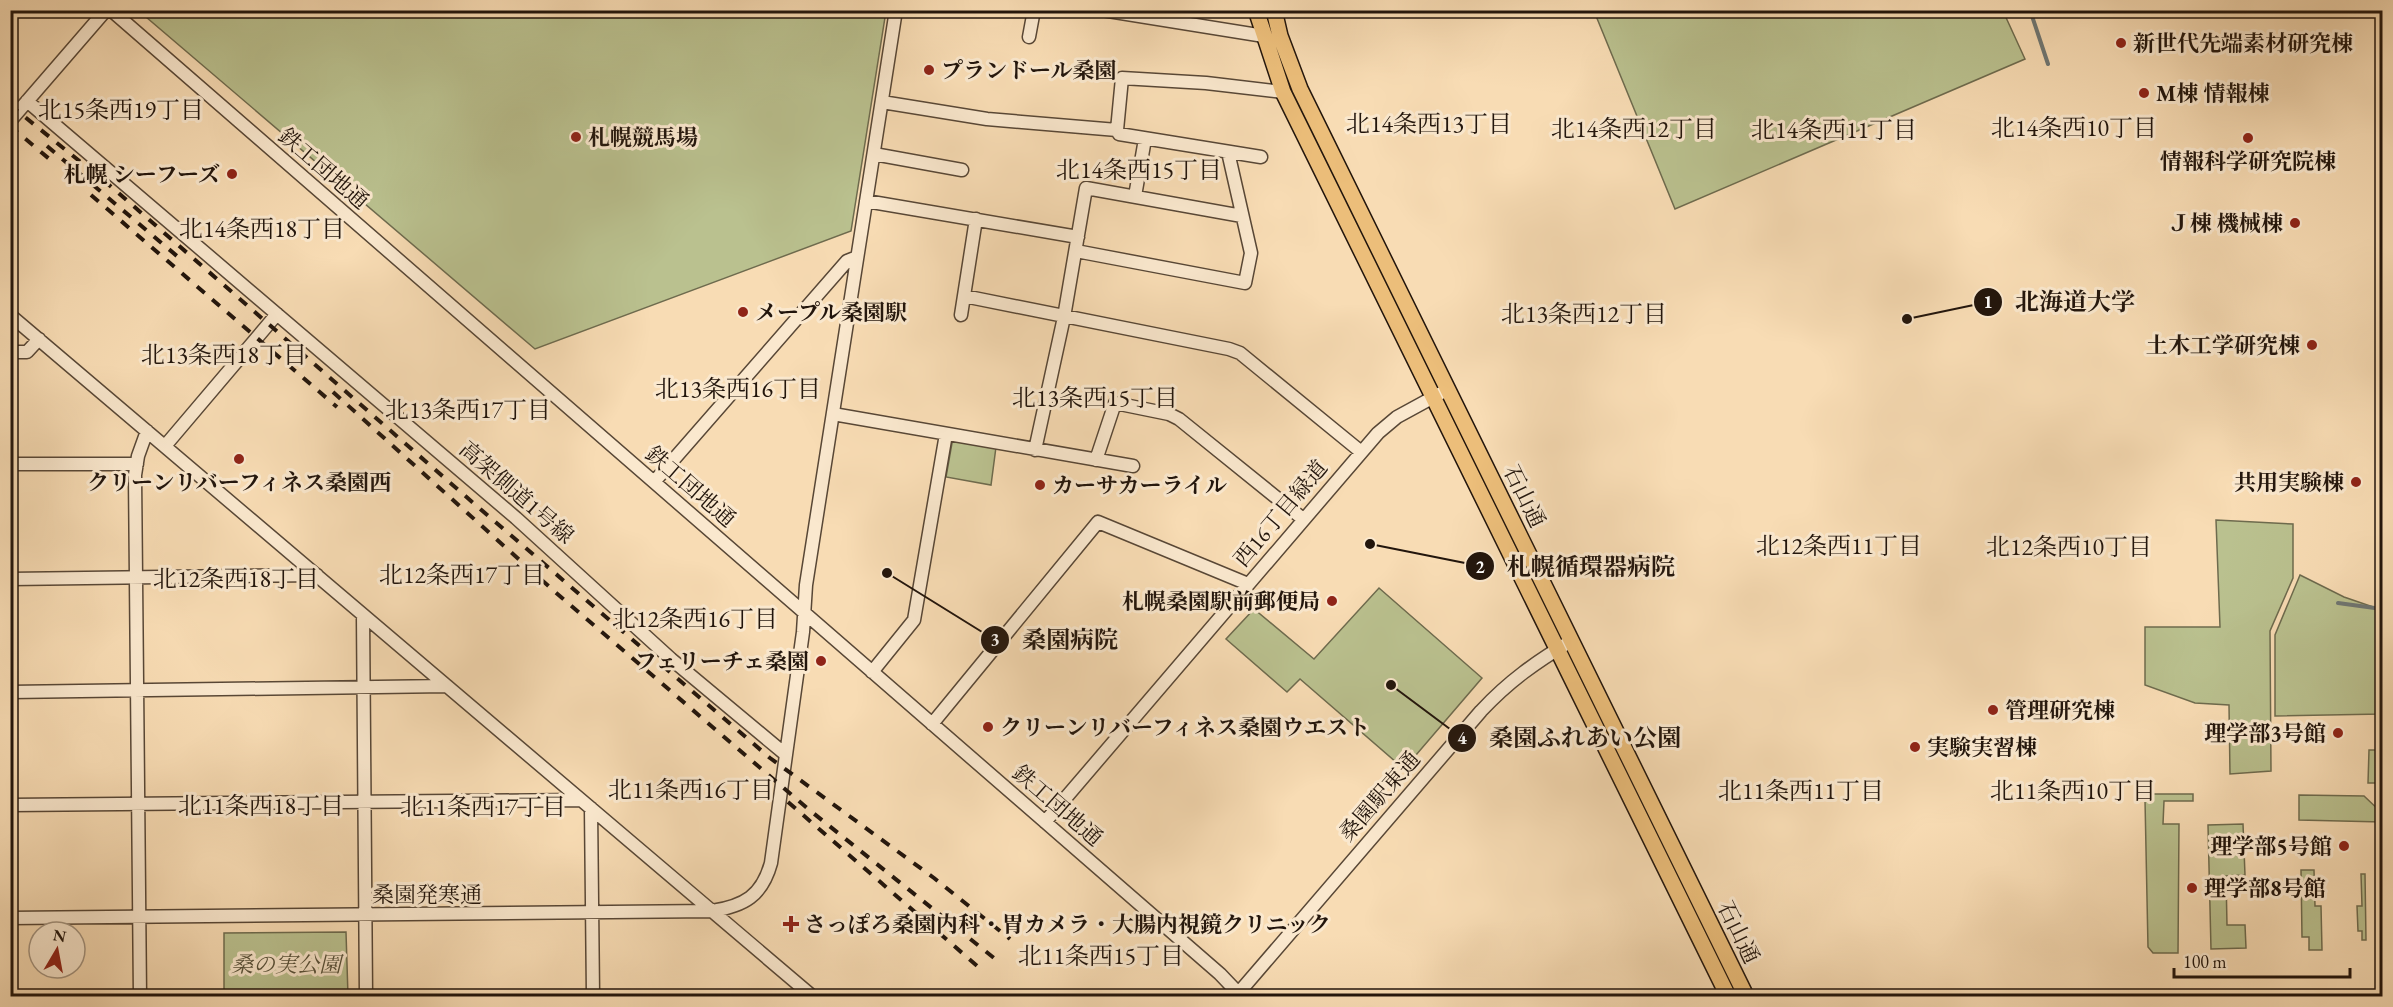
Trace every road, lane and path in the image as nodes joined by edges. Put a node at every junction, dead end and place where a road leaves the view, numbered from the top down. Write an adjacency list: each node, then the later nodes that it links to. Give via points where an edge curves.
1 (106, 10): 12 (street)
2 (111, 10): 47 (street, 鉄工団地通)
3 (896, 10): 13 (street, 桑園発寒通)
4 (1034, 10): 10 (street)
5 (1102, 10): 8 (street)
6 (1256, 10): 9 (main road, 石山通)
7 (1274, 10): 35 (main road, 石山通, via 1300,89)
8 (1145, 14): 9 (street)
9 (1264, 36): 11 (main road, 石山通)
10 (1029, 37)
11 (1283, 92): 15 (street, via 1122,78); 36 (main road, 石山通)
12 (27, 101): 14 (street); 29 (street, 高架側道1号線)
13 (882, 102): 15 (street, via 987,119); 18 (street, 桑園発寒通)
14 (10, 121)
15 (1117, 130): 16 (street, via 1119,134)
16 (1145, 139): 17 (street); 21 (street)
17 (1228, 152): 19 (street); 23 (street)
18 (873, 154): 20 (street); 22 (street, 桑園発寒通)
19 (1261, 157)
20 (962, 170)
21 (1135, 196): 23 (street); 25 (street, via 1086,188)
22 (866, 201): 24 (street); 27 (street, 桑園発寒通)
23 (1242, 216): 26 (street, via 1251,253 1245,283)
24 (976, 219): 25 (street); 28 (street)
25 (1078, 237): 26 (street)
26 (1076, 251): 32 (street)
27 (857, 257): 37 (street, 桑園発寒通); 47 (street, via 847,261)
28 (964, 296): 31 (street); 32 (street)
29 (277, 314): 40 (street); 63 (street, 高架側道1号線)
30 (10, 315): 33 (street)
31 (960, 315)
32 (1064, 317): 41 (street); 42 (street, via 1229,348)
33 (39, 339): 34 (street, via 27,352); 38 (street)
34 (10, 352)
35 (1448, 390): 36 (street, 西16丁目緑道); 55 (main road, 石山通)
36 (1434, 397): 42 (street, 西16丁目緑道, via 1397,417); 56 (main road, 石山通)
37 (833, 414): 39 (street); 53 (street, 桑園発寒通)
38 (147, 431): 40 (street); 45 (street)
39 (946, 434): 41 (street); 57 (street, via 914,620)
40 (165, 446): 49 (street)
41 (1035, 450): 43 (street)
42 (1360, 452): 48 (street, 西16丁目緑道)
43 (1096, 460): 46 (street); 48 (street, via 1115,403 1169,414)
44 (10, 464): 45 (street)
45 (136, 464): 50 (street)
46 (1133, 466)
47 (654, 482): 53 (street, 鉄工団地通)
48 (1303, 519): 52 (street, 西16丁目緑道)
49 (317, 576): 50 (street); 54 (street)
50 (136, 578): 51 (street); 60 (street)
51 (10, 579)
52 (1248, 584): 62 (street, via 1098,522); 69 (street, 西16丁目緑道)
53 (804, 613): 57 (street, 鉄工団地通); 63 (street, 桑園発寒通)
54 (363, 615): 58 (street); 59 (street)
55 (1571, 641): 56 (street, 桑園駅東通); 81 (main road, 石山通)
56 (1557, 650): 79 (street, 桑園駅東通, via 1522,671 1481,711); 80 (main road, 石山通)
57 (872, 672): 62 (street, 鉄工団地通)
58 (447, 686): 59 (street); 64 (street)
59 (364, 688): 60 (street); 65 (street)
60 (136, 691): 61 (street); 66 (street)
61 (10, 692)
62 (932, 724): 69 (street, 鉄工団地通)
63 (785, 754): 70 (street, 桑園発寒通, via 764,882 736,907)
64 (581, 800): 65 (street); 68 (street)
65 (365, 803): 66 (street); 72 (street)
66 (138, 804): 67 (street); 73 (street)
67 (10, 805)
68 (591, 808): 70 (street); 71 (street)
69 (1045, 822): 79 (street, 鉄工団地通, via 1220,974)
70 (712, 911): 71 (street, 桑園発寒通); 78 (street)
71 (593, 914): 72 (street, 桑園発寒通); 77 (street)
72 (366, 915): 73 (street, 桑園発寒通); 76 (street)
73 (139, 917): 74 (street, 桑園発寒通); 75 (street)
74 (10, 918)
75 (140, 996)
76 (366, 996)
77 (593, 996)
78 (812, 996)
79 (1238, 996)
80 (1728, 996)
81 (1746, 996)

